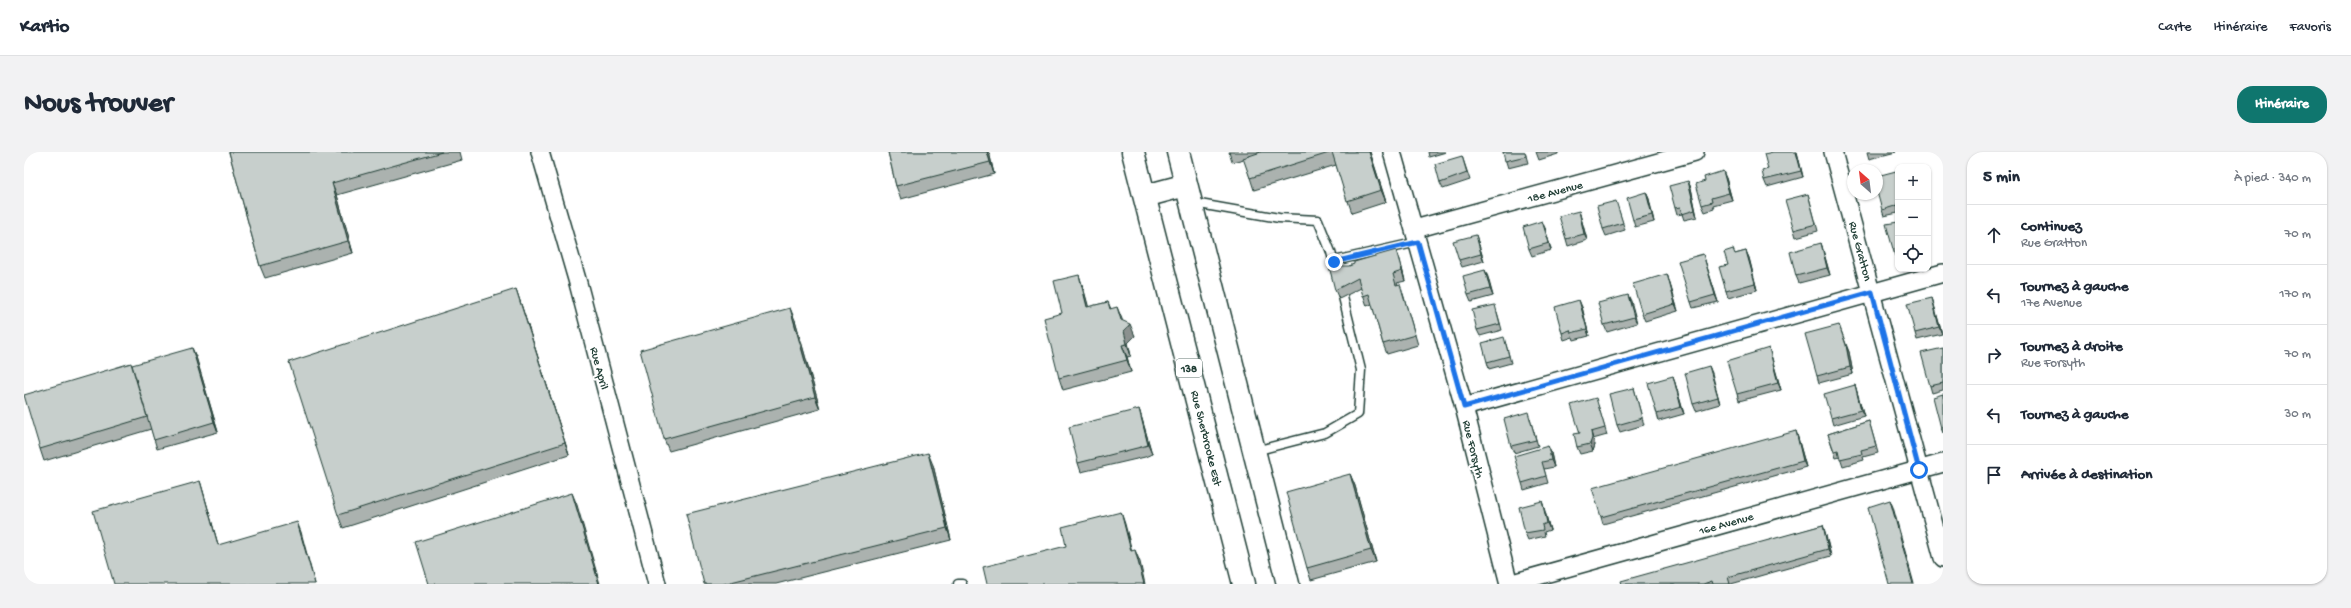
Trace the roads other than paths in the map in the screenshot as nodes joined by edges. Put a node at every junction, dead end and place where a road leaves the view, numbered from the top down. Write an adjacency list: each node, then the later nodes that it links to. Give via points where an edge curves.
1 (540, 152): 20 (street, Rue April, via 578,283)
2 (1133, 152): 8 (main road, Rue Sherbrooke Est / 138)
3 (1178, 152): 7 (main road)
4 (1392, 152): 9 (street, Rue Forsyth)
5 (1695, 152): 9 (street, 18e Avenue)
6 (1834, 152): 13 (street, Rue Gratton)
7 (1189, 194): 8 (main road); 10 (lane, via 1279,218 1318,220); 16 (main road)
8 (1145, 196): 23 (main road, Rue Sherbrooke Est / 138)
9 (1417, 236): 10 (lane); 15 (street, Rue Forsyth)
10 (1334, 262): 12 (lane)
11 (1943, 273): 13 (street)
12 (1337, 276)
13 (1872, 292): 15 (street); 18 (street, Rue Gratton)
14 (1343, 297): 16 (lane, via 1361,370 1358,414 1325,433)
15 (1464, 407): 25 (street, Rue Forsyth)
16 (1254, 451): 24 (main road)
17 (1943, 463): 18 (street, 16e Avenue)
18 (1919, 470): 19 (street, Rue Gratton); 25 (street, 16e Avenue)
19 (1943, 558)
20 (657, 584)
21 (958, 584): 22 (lane)
22 (962, 584)
23 (1244, 584)
24 (1288, 584)
25 (1509, 584)

